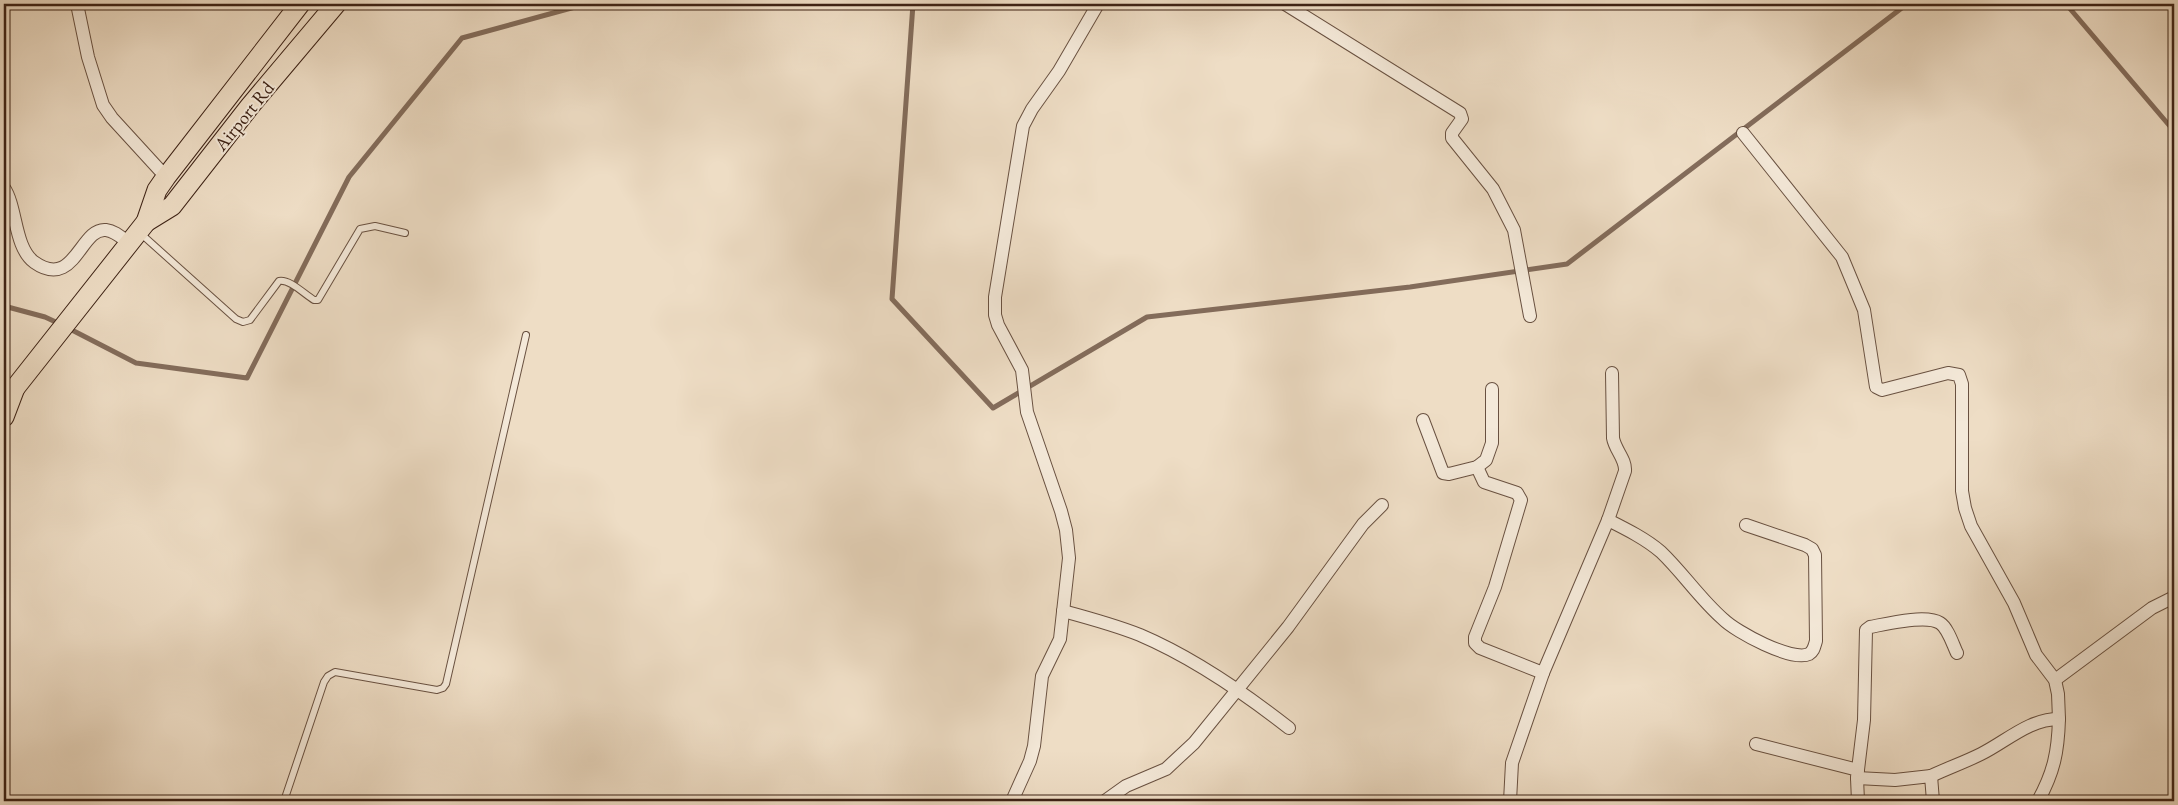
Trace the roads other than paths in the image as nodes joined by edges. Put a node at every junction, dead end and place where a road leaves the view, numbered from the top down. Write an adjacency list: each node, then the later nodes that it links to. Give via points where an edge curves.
1 (77, 4): 7 (street, via 88,57 103,105)
2 (300, 4): 7 (main road)
3 (336, 4): 9 (main road, Airport Rd, via 172,206)
4 (1098, 4): 23 (street, via 1023,126 995,305 998,325 1022,370 1027,412 1066,530 1069,558)
5 (1285, 4): 11 (street, via 1460,113 1462,119 1452,138 1493,189 1514,230)
6 (1742, 133): 26 (street, via 1842,257 1867,322 1876,387 1882,390 1948,373 1959,375 1962,384 1962,491 1965,508 2023,622 2036,655)
7 (166, 177): 9 (main road)
8 (4, 188): 9 (street, via 25,251 44,267 65,267 101,230)
9 (138, 232): 10 (lane, via 240,322 250,320 278,281 288,282 316,301 320,298 360,229 375,226); 14 (main road)
10 (405, 233)
11 (1530, 316)
12 (526, 335): 33 (lane, via 446,684 437,690 335,672 328,676)
13 (1612, 373): 20 (street, via 1613,438 1625,467)
14 (15, 387): 16 (main road)
15 (1492, 388): 18 (street, via 1492,443 1486,460)
16 (4, 417)
17 (1423, 420): 18 (street, via 1444,473)
18 (1477, 467): 25 (street, via 1484,482 1517,493 1521,500 1475,643 1480,648)
19 (1382, 505): 27 (street, via 1363,524 1288,627)
20 (1608, 520): 21 (street, via 1659,551 1734,628 1789,654 1810,654 1816,641 1815,555 1805,544); 25 (street)
21 (1746, 525)
22 (2174, 597): 26 (street, via 2152,608)
23 (1063, 611): 27 (street, via 1140,635); 34 (street, via 1060,638 1040,682 1030,761)
24 (1957, 653): 31 (street, via 1943,626 1937,622 1919,620 1868,628 1865,632 1864,720)
25 (1543, 672): 36 (street, via 1512,763)
26 (2055, 680): 28 (street)
27 (1237, 689): 29 (street); 35 (street, via 1194,743 1166,769 1126,786)
28 (2059, 720): 32 (street, via 2045,720 2029,726 1980,755); 39 (street, via 2058,748)
29 (1289, 728)
30 (1756, 744): 31 (street)
31 (1857, 774): 32 (street, via 1895,780); 37 (street)
32 (1931, 776): 38 (street)
33 (284, 801)
34 (1012, 801)
35 (1105, 801)
36 (1510, 801)
37 (1858, 801)
38 (1933, 801)
39 (2038, 801)

